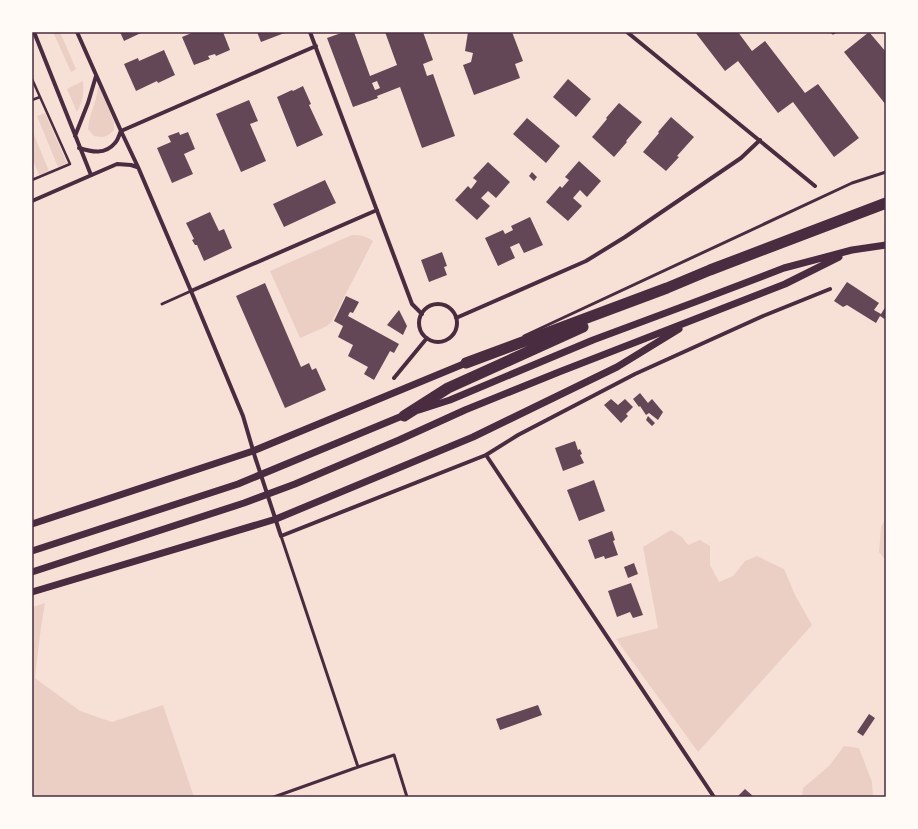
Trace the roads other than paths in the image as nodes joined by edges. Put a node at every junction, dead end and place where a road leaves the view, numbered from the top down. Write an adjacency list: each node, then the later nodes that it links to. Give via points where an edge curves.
1 (34, 32): 10 (street)
2 (77, 32): 8 (street)
3 (310, 32): 7 (street)
4 (626, 32): 11 (street)
5 (832, 32): 6 (lane)
6 (835, 32)
7 (316, 46): 9 (street); 19 (street)
8 (96, 75): 9 (street); 10 (street)
9 (121, 131): 12 (street, via 116,142 106,150 93,152); 13 (street)
10 (75, 136): 12 (street)
11 (760, 140): 16 (street); 27 (street, via 741,158 586,261)
12 (79, 148): 15 (street)
13 (138, 167): 15 (street, via 117,164); 23 (street)
14 (886, 172): 29 (lane, via 852,183)
15 (90, 175): 17 (street)
16 (815, 186)
17 (32, 201)
18 (886, 203): 22 (highway)
19 (377, 210): 23 (street); 26 (street, via 412,304)
20 (886, 245): 21 (street)
21 (852, 250): 28 (street, via 785,284); 34 (street, via 784,268 593,340 450,400)
22 (667, 288): 32 (highway); 34 (highway, via 448,388)
23 (191, 290): 25 (lane); 35 (street, via 243,416)
24 (830, 290): 36 (street, via 764,316 635,374 518,435)
25 (162, 304)
26 (422, 314): 27 (street, via 431,306 444,305); 30 (street, via 421,330)
27 (456, 318): 30 (street, via 456,330 449,339 438,342)
28 (694, 320): 37 (street, via 617,367 473,437); 41 (street, via 464,410 295,484)
29 (523, 336)
30 (427, 338): 33 (street)
31 (508, 343): 32 (lane)
32 (466, 363): 35 (street)
33 (394, 378)
34 (404, 416): 40 (street, via 238,484)
35 (254, 454): 37 (street); 38 (street)
36 (486, 455): 39 (street); 46 (street)
37 (276, 519): 39 (street); 42 (street)
38 (32, 524)
39 (281, 536): 43 (lane)
40 (32, 551)
41 (32, 572)
42 (32, 592)
43 (358, 767): 44 (lane); 45 (lane, via 394,755)
44 (274, 797)
45 (407, 797)
46 (714, 797)

